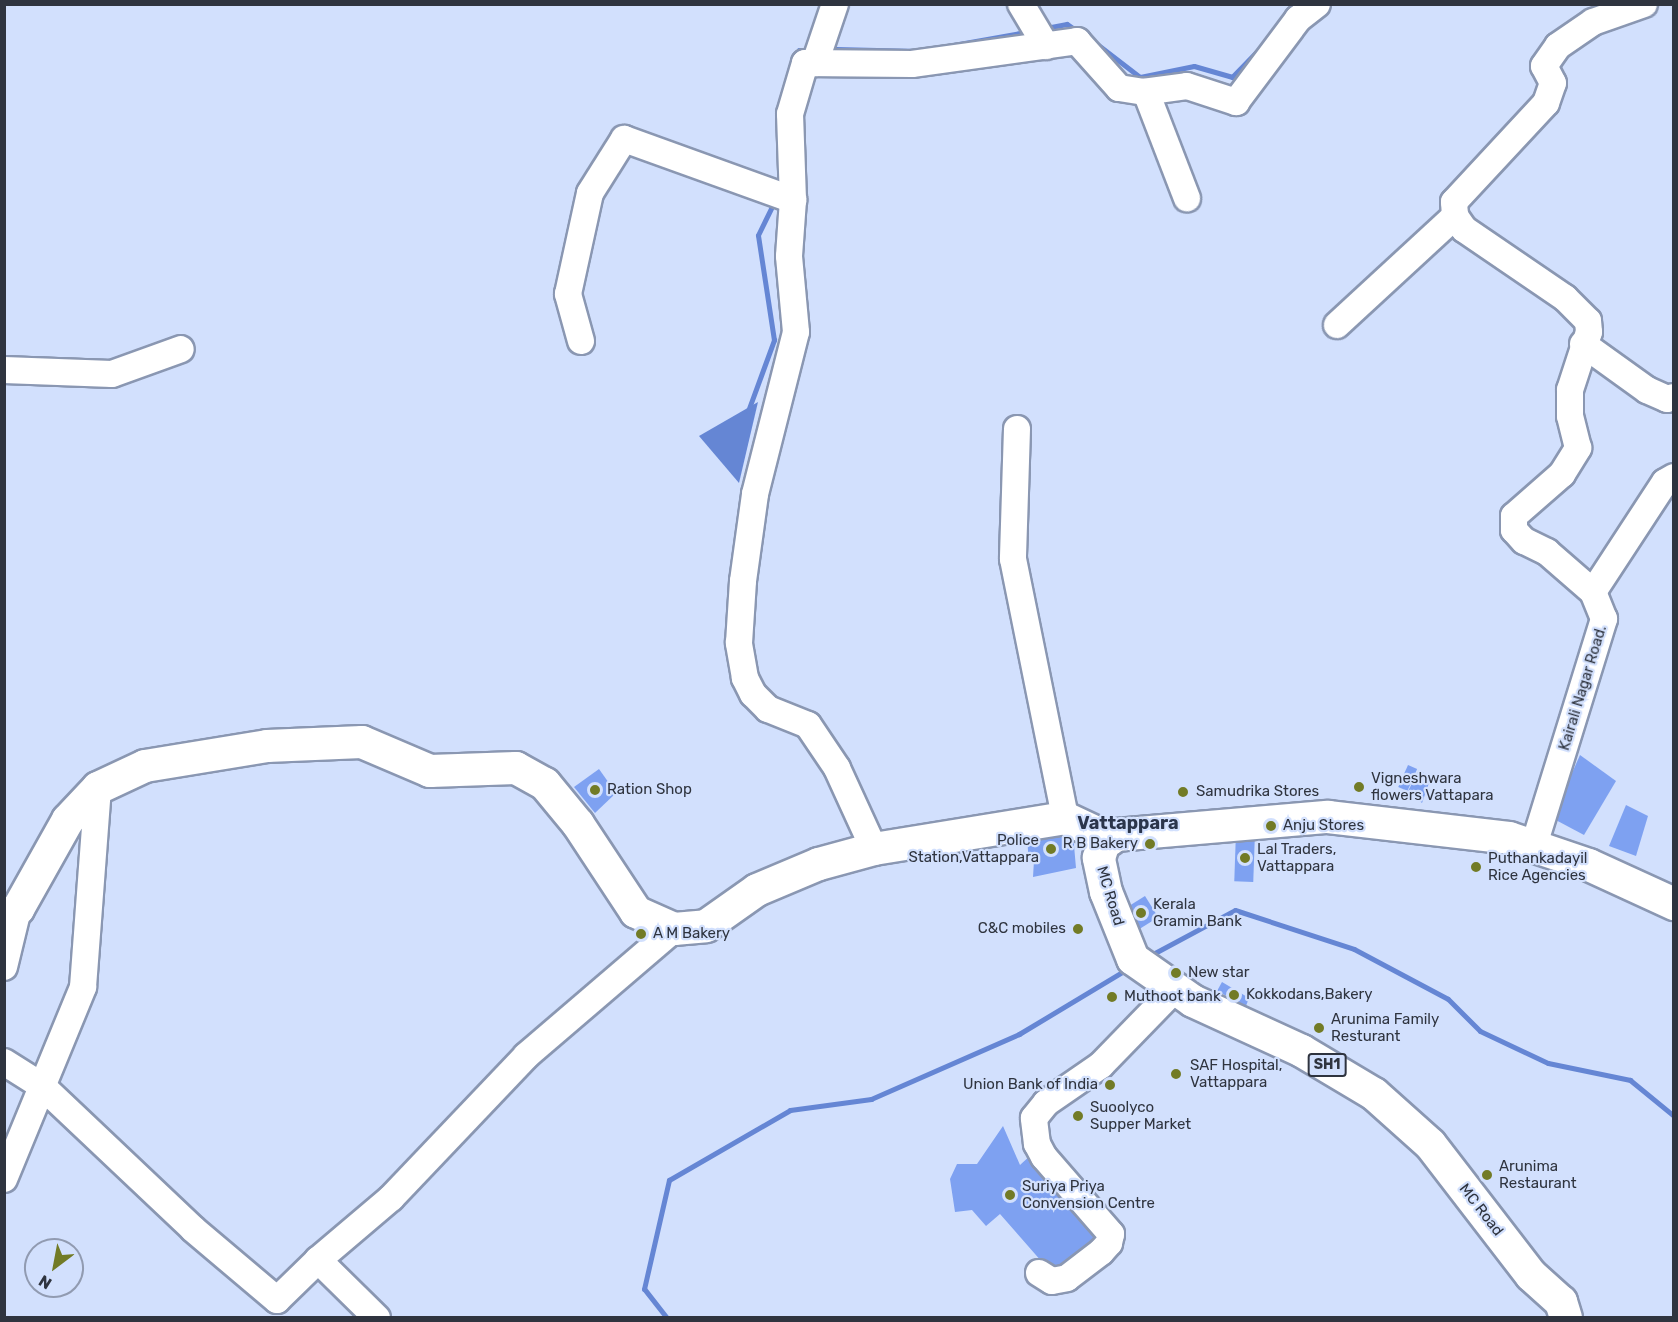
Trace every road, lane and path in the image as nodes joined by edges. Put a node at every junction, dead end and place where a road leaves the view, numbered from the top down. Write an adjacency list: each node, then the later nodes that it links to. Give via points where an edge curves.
1 (835, 4): 6 (street)
2 (1021, 4): 5 (street)
3 (1317, 4): 7 (street, via 1298,19 1236,102 1186,86)
4 (1644, 4): 10 (street, via 1593,21 1558,46 1544,66 1552,83 1546,103 1454,202)
5 (1046, 46): 6 (street, via 912,64); 7 (street, via 1081,42 1119,88)
6 (815, 63): 9 (street, via 805,63 790,114)
7 (1146, 92): 8 (street)
8 (1188, 198)
9 (793, 200): 12 (street, via 624,139 590,193 568,294); 24 (street, via 789,256 796,332 755,494 739,644 745,678 753,694 768,709 808,725 837,768)
10 (1455, 216): 11 (street); 13 (street, Kairali Nagar Road., via 1480,241 1565,298 1588,321 1589,332)
11 (1337, 325)
12 (581, 341)
13 (1583, 344): 16 (street, via 1647,390 1667,399); 19 (street, Kairali Nagar Road., via 1570,390 1570,416 1578,448 1562,474 1514,516 1514,530 1524,542 1548,552)
14 (181, 349): 15 (street, via 112,374)
15 (4, 370)
16 (1674, 397)
17 (1017, 429): 21 (street, via 1013,559)
18 (1674, 477): 19 (street, via 1665,482)
19 (1593, 591): 23 (street, Kairali Nagar Road., via 1604,619)
20 (98, 788): 26 (main road, via 68,820); 27 (main road, via 145,766 267,746 362,742 430,771 516,768 544,784 578,824 636,912); 31 (street, via 82,987)
21 (1065, 818): 22 (main road); 24 (main road)
22 (1110, 839): 23 (main road, via 1277,818 1328,816 1509,838); 29 (main road, MC Road / SH1, via 1104,843 1099,858 1133,960)
23 (1534, 845): 25 (main road)
24 (874, 849): 27 (main road, via 819,864 757,890 706,926)
25 (1674, 904)
26 (11, 914): 28 (street)
27 (674, 929): 33 (street, via 526,1056 391,1198)
28 (4, 967)
29 (1174, 990): 34 (street, via 1101,1065 1046,1103 1034,1119 1035,1137 1044,1157 1111,1234 1101,1252 1067,1278 1052,1281); 36 (main road, MC Road / SH1, via 1302,1051 1374,1094 1430,1144 1531,1275 1561,1302)
30 (4, 1062): 31 (street)
31 (42, 1086): 32 (street); 33 (street, via 193,1229 277,1300)
32 (4, 1179)
33 (318, 1260): 35 (street)
34 (1038, 1273)
35 (377, 1317)
36 (1566, 1317)

